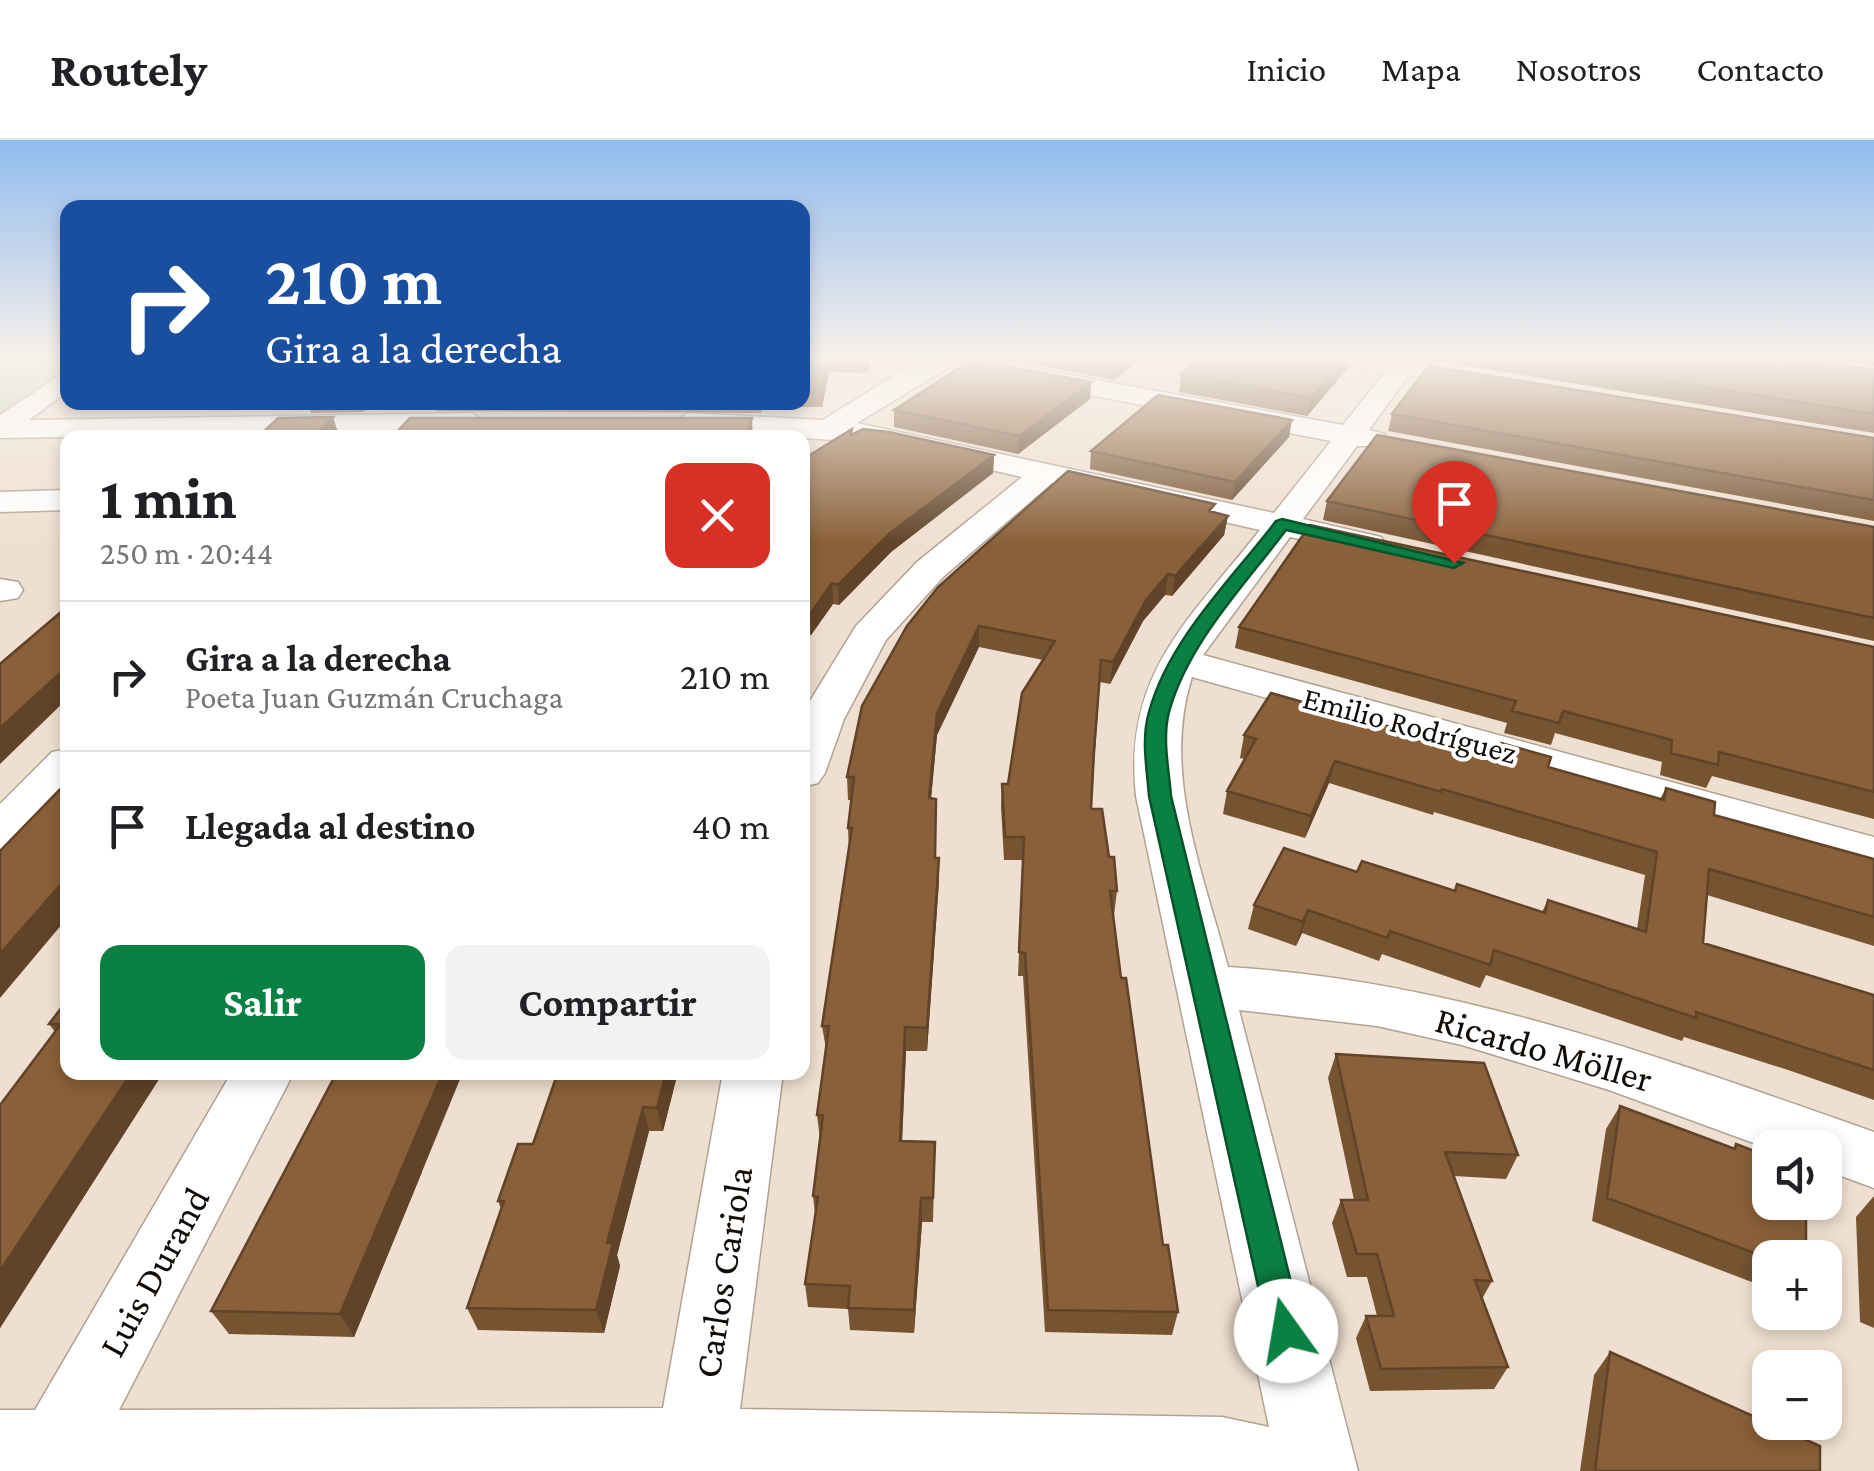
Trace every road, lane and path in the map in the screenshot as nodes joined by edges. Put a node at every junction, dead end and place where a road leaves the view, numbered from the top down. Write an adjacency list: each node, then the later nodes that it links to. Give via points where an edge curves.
1 (187, 420): 8 (street)
2 (843, 420): 11 (street)
3 (1267, 420): 12 (street)
4 (1362, 420): 12 (street)
5 (391, 421): 6 (street); 8 (street)
6 (498, 422)
7 (655, 422): 10 (street)
8 (184, 423): 9 (street)
9 (0, 428)
10 (747, 430)
11 (816, 436): 14 (street)
12 (1350, 436): 13 (street); 17 (street)
13 (1396, 444)
14 (1047, 472): 17 (street); 20 (street, via 885,612 832,691)
15 (60, 500): 16 (street)
16 (0, 502)
17 (1282, 524): 18 (street); 19 (street)
18 (1404, 551)
19 (1178, 661): 23 (street, Emilio Rodríguez); 24 (street, via 1158,713 1156,766)
20 (810, 751)
21 (60, 770): 22 (street)
22 (0, 832)
23 (1874, 853)
24 (1204, 987): 27 (street, Ricardo Möller, via 1344,999 1510,1034); 31 (street)
25 (259, 1080): 28 (street, Luis Durand)
26 (752, 1080): 29 (street, Carlos Cariola)
27 (1874, 1160)
28 (33, 1457): 29 (street)
29 (694, 1460): 30 (street, via 1222,1457)
30 (1288, 1471)
31 (1318, 1471)

